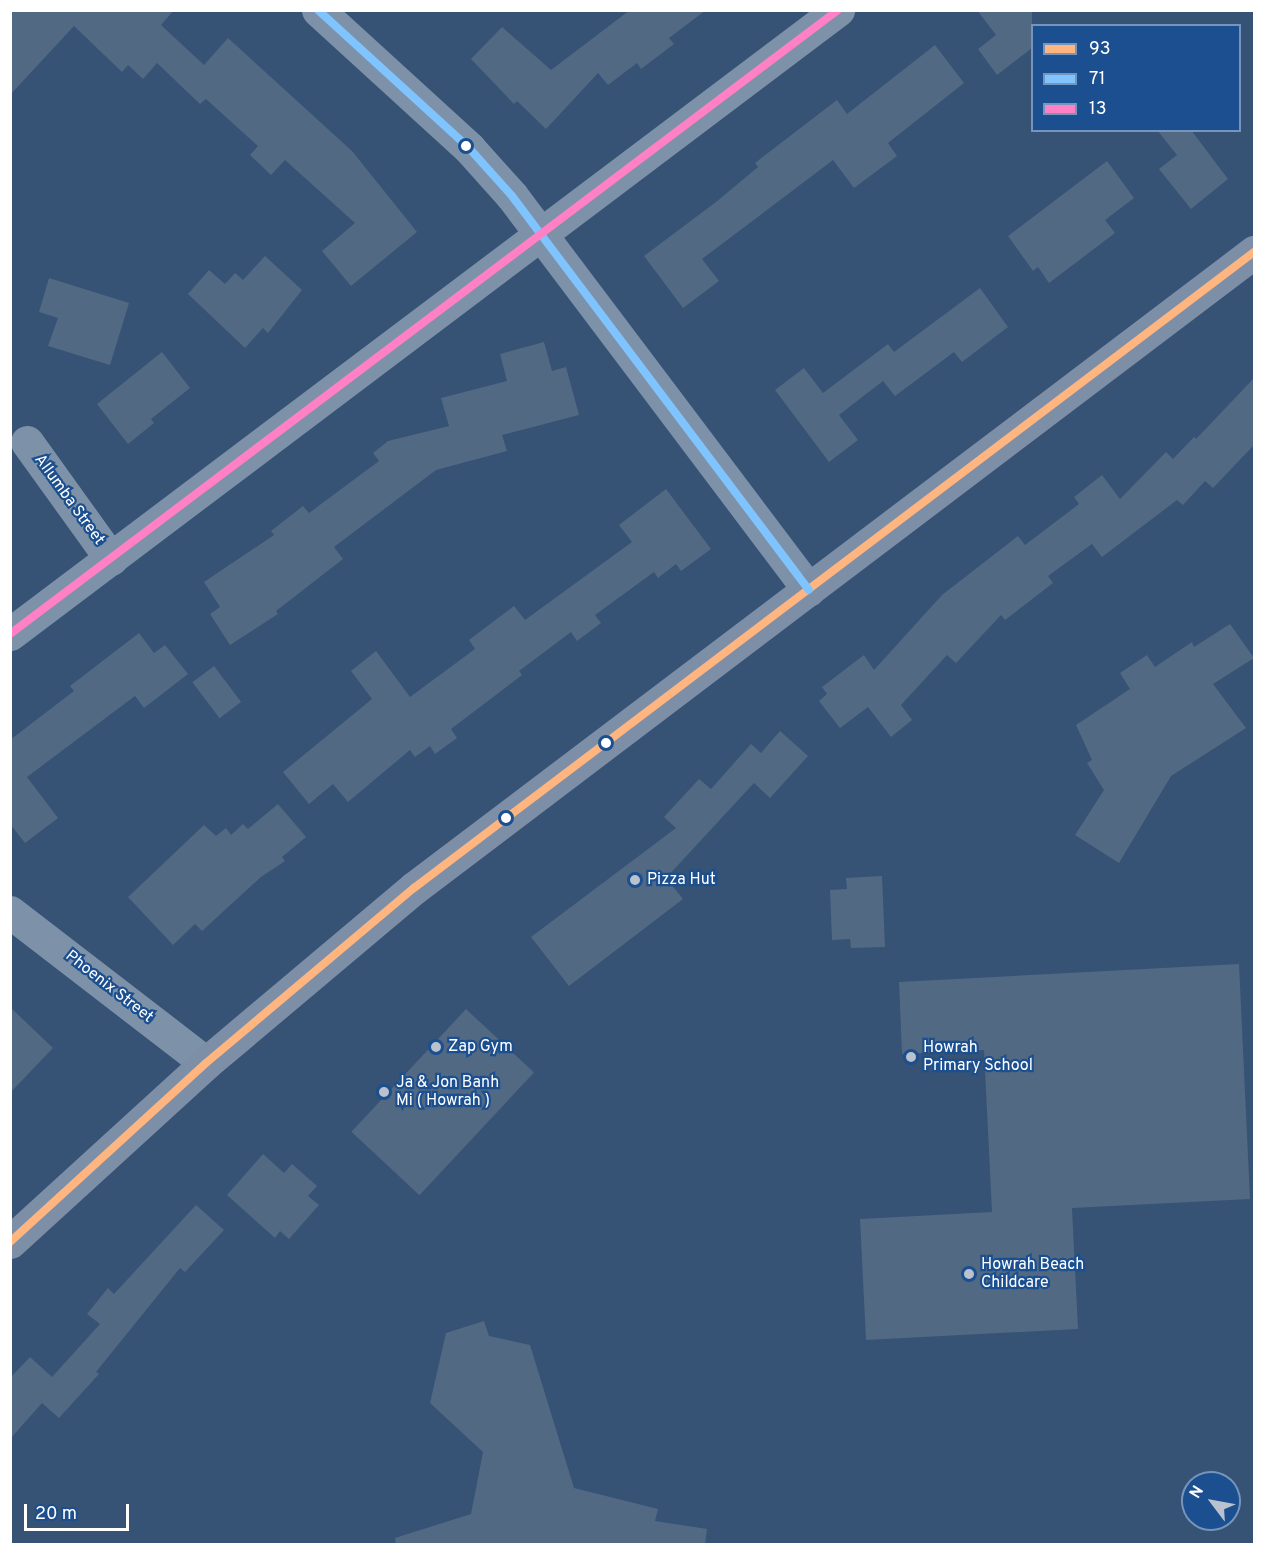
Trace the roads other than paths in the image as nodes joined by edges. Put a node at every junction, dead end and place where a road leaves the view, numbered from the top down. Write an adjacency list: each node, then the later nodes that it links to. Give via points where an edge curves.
1 (318, 10): 3 (street, via 469,148)
2 (838, 10): 3 (street, Allumba Street)
3 (542, 233): 6 (street, Allumba Street); 7 (street)
4 (1254, 252): 7 (main road)
5 (27, 442): 6 (street, Allumba Street)
6 (111, 559): 8 (street, Allumba Street)
7 (809, 590): 10 (main road, via 414,888)
8 (10, 634)
9 (10, 912): 10 (street, Phoenix Street)
10 (206, 1064): 11 (main road)
11 (10, 1242)

